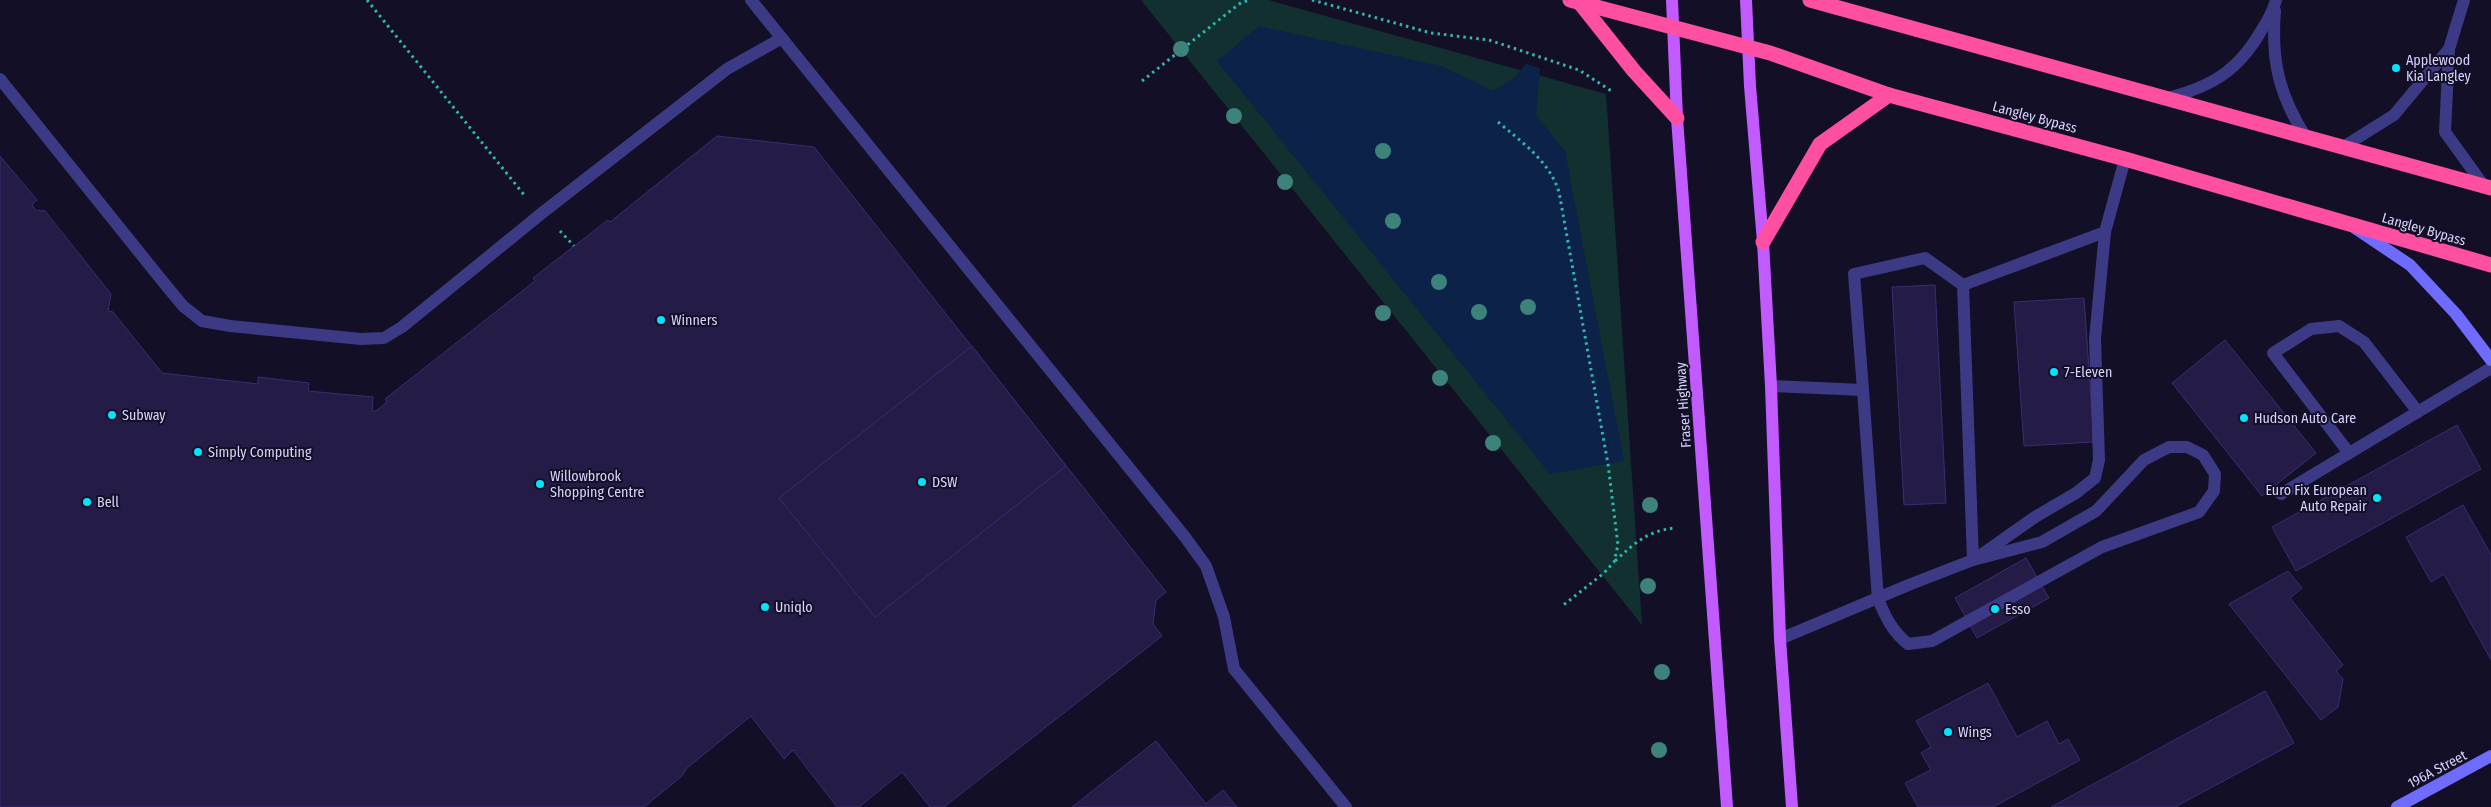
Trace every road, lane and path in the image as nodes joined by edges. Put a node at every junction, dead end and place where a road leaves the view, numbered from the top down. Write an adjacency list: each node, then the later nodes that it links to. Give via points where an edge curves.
1 (367, 0): 27 (path)
2 (751, 0): 13 (lane)
3 (1249, 0): 17 (path, via 1239,4)
4 (1312, 0): 18 (path, via 1431,33 1489,40 1579,70)
5 (1672, 0): 12 (main road, Fraser Highway)
6 (1746, 0): 14 (main road)
7 (1810, 0): 11 (highway)
8 (2464, 0): 15 (lane)
9 (1575, 1): 12 (highway, Langley Bypass); 21 (highway)
10 (2276, 2): 20 (lane, via 2255,42 2234,68 2204,86); 23 (lane, via 2273,49 2276,72 2287,105)
11 (1831, 4): 20 (highway)
12 (1675, 27): 14 (highway, Langley Bypass); 21 (main road, Fraser Highway)
13 (782, 38): 27 (lane, via 727,70); 48 (lane, via 1185,537 1206,566 1224,617 1234,669)
14 (1750, 48): 19 (highway, Langley Bypass); 30 (main road, via 1750,86)
15 (2449, 48): 24 (lane, via 2394,115); 26 (lane, via 2445,132)
16 (0, 79): 27 (lane, via 183,306 202,321 337,337 384,338)
17 (1142, 81)
18 (1613, 92)
19 (1889, 95): 25 (highway, Langley Bypass); 30 (highway, via 1820,144)
20 (2167, 98): 23 (highway)
21 (1677, 118): 49 (main road, Fraser Highway)
22 (1498, 122): 43 (path, via 1538,156 1554,177 1559,192 1608,464 1618,545)
23 (2304, 136): 24 (highway)
24 (2343, 147): 26 (highway)
25 (2125, 159): 28 (highway, Langley Bypass); 29 (lane)
26 (2487, 187)
27 (542, 214): 31 (path)
28 (2347, 223): 32 (highway, Langley Bypass); 34 (main road, via 2410,265 2456,314)
29 (2105, 232): 33 (lane); 42 (lane, via 2095,339 2099,460 2094,478)
30 (1763, 242): 36 (main road)
31 (574, 246)
32 (2491, 265)
33 (1963, 285): 37 (lane, via 1925,258 1854,274); 42 (lane)
34 (2491, 360)
35 (2491, 368): 38 (lane)
36 (1771, 386): 37 (lane); 46 (main road)
37 (1862, 390): 44 (lane)
38 (2418, 412): 39 (lane); 39 (lane, via 2364,342 2339,326 2312,329 2273,353)
39 (2349, 453): 40 (lane)
40 (2281, 494)
41 (1675, 528): 43 (path, via 1657,530)
42 (1973, 560): 44 (lane); 44 (lane, via 2042,542 2096,511 2144,460 2169,447 2188,447 2203,455 2214,474 2214,491 2199,512 2102,547 1932,641 1908,644 1895,633)
43 (1614, 562): 45 (path)
44 (1878, 599): 46 (lane)
45 (1561, 607)
46 (1780, 639): 50 (main road)
47 (2491, 756): 51 (main road, 196A Street)
48 (1346, 807)
49 (1727, 807)
50 (1792, 807)
51 (2397, 807)

